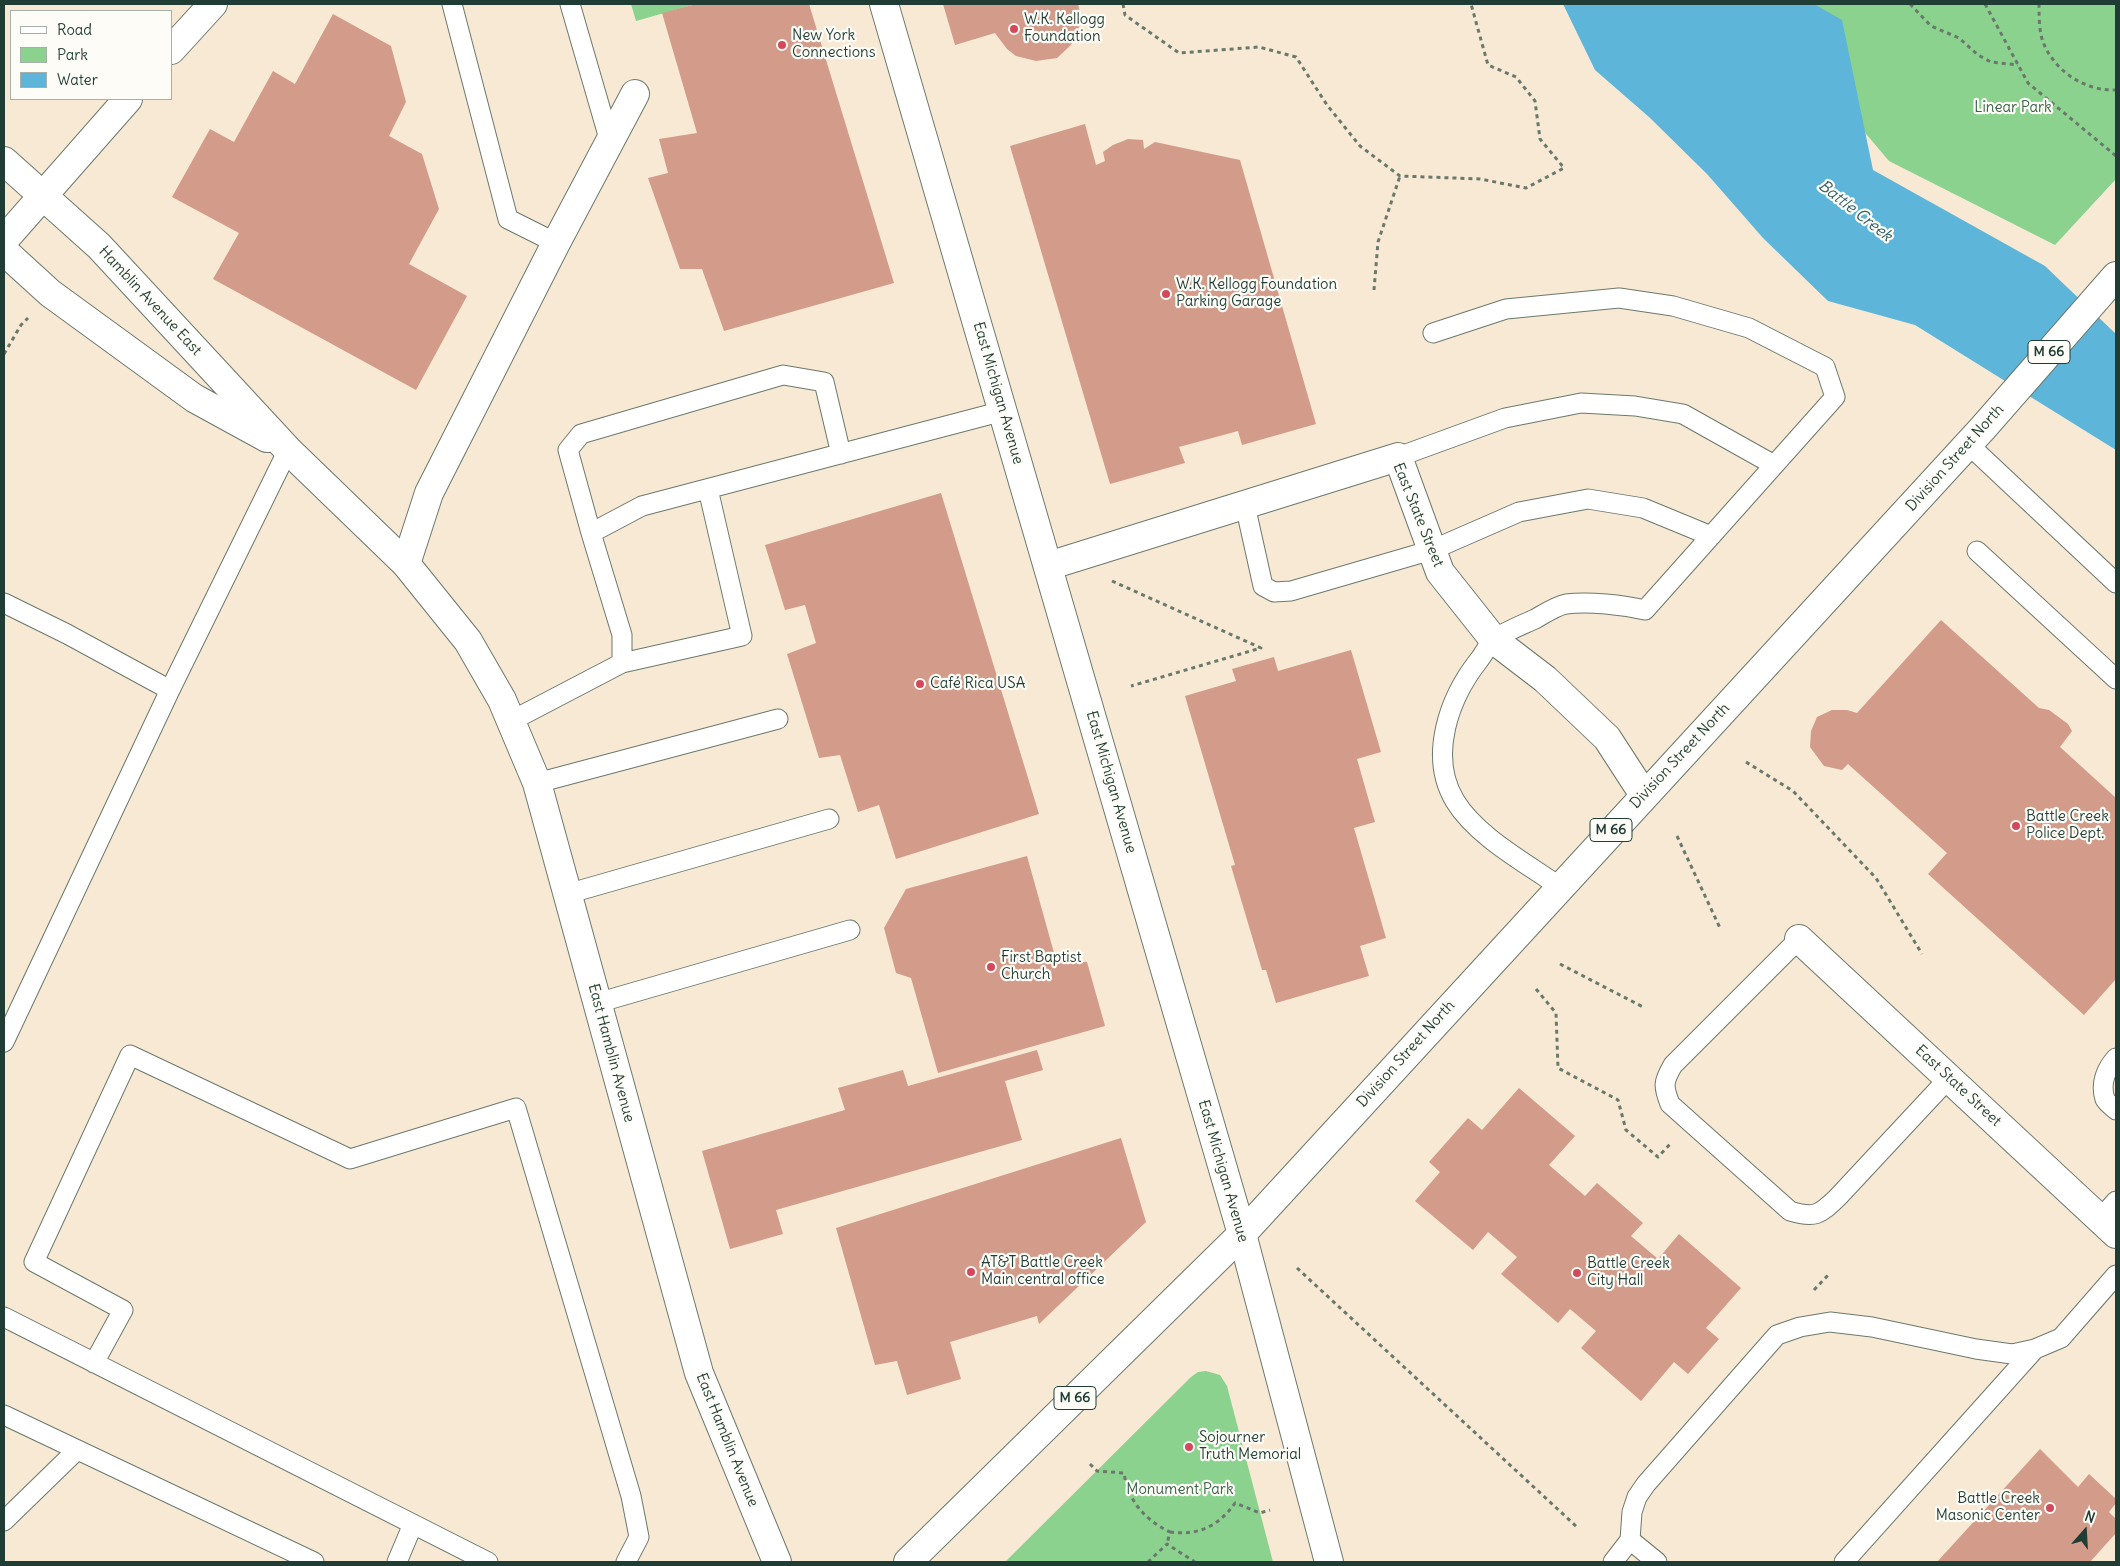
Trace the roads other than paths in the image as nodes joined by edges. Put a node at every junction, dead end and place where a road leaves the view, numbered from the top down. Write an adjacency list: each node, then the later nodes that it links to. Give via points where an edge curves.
1 (212, 4): 5 (main road)
2 (452, 4): 12 (lane, via 508,219)
3 (570, 4): 8 (lane)
4 (884, 4): 16 (main road, East Michigan Avenue)
5 (172, 49)
6 (635, 94): 8 (main road)
7 (127, 100): 10 (main road)
8 (610, 142): 12 (main road)
9 (4, 161): 10 (main road, Hamblin Avenue East)
10 (43, 195): 11 (main road); 18 (main road, Hamblin Avenue East, via 99,246)
11 (4, 240)
12 (556, 244): 28 (main road, via 429,493)
13 (4, 251): 18 (main road, Hamblin Avenue East, via 50,293 194,398)
14 (2116, 276): 17 (main road, Division Street North / M 66)
15 (1434, 333): 21 (lane, via 1506,309 1620,298 1673,306 1749,328 1826,367 1835,397)
16 (1003, 411): 19 (lane); 29 (main road, East Michigan Avenue)
17 (1975, 436): 30 (lane); 39 (main road, Division Street North / M 66)
18 (288, 450): 28 (main road, Hamblin Avenue East); 35 (lane)
19 (841, 454): 22 (lane); 24 (lane, via 824,382 783,375 581,434 568,450)
20 (1398, 457): 21 (lane, via 1505,418 1581,403 1635,406 1683,414); 23 (main road, East State Street); 26 (main road, East State Street)
21 (1774, 465): 25 (lane)
22 (708, 490): 24 (lane, via 642,506); 33 (lane, via 742,636)
23 (1245, 505): 26 (lane, via 1263,586 1274,592 1291,591); 29 (main road, East State Street)
24 (591, 533): 33 (lane, via 622,635)
25 (1711, 536): 26 (lane, via 1643,508 1588,499 1519,512); 32 (lane, via 1645,610 1624,605 1565,604)
26 (1432, 550): 32 (main road, East State Street, via 1440,572)
27 (1978, 552): 34 (lane)
28 (406, 564): 37 (main road, East Hamblin Avenue, via 468,641)
29 (1048, 566): 51 (main road, East Michigan Avenue)
30 (2116, 583)
31 (4, 604): 35 (lane)
32 (1494, 640): 39 (main road, East State Street, via 1545,679 1607,738); 41 (lane, via 1470,671 1453,704 1443,753 1445,779 1468,820)
33 (622, 663): 37 (lane)
34 (2116, 679)
35 (170, 690): 46 (lane)
36 (778, 719): 38 (lane)
37 (511, 721): 38 (main road, East Hamblin Avenue)
38 (537, 783): 42 (main road, East Hamblin Avenue)
39 (1644, 795): 41 (main road, Division Street North / M 66)
40 (829, 819): 42 (lane)
41 (1560, 887): 51 (main road, Division Street North / M 66)
42 (567, 894): 45 (main road, East Hamblin Avenue)
43 (850, 930): 45 (lane)
44 (1799, 939): 48 (main road, East State Street); 48 (lane, via 1673,1065 1664,1080 1670,1104 1790,1211 1807,1216 1822,1212 1838,1197)
45 (597, 1002): 65 (main road, East Hamblin Avenue, via 699,1373)
46 (4, 1042)
47 (2116, 1058): 49 (lane, via 2103,1080 2106,1100)
48 (1949, 1078): 50 (main road, East State Street)
49 (2116, 1110)
50 (2111, 1218)
51 (1242, 1234): 66 (main road, M 66); 67 (main road, East Michigan Avenue)
52 (2116, 1275): 54 (lane, via 2060,1338)
53 (4, 1317): 55 (lane)
54 (2034, 1349): 60 (lane, via 2012,1354 1830,1322 1800,1326 1778,1335 1641,1490 1632,1512); 70 (lane)
55 (94, 1363): 59 (lane); 64 (lane, via 123,1310 34,1262 130,1055 350,1160 516,1108 632,1496 639,1537)
56 (4, 1415): 57 (lane)
57 (77, 1450): 58 (lane); 61 (lane)
58 (4, 1521)
59 (413, 1524): 62 (lane); 63 (lane)
60 (1630, 1540): 68 (lane); 69 (lane)
61 (314, 1562)
62 (397, 1562)
63 (488, 1562)
64 (626, 1562)
65 (777, 1562)
66 (908, 1562)
67 (1329, 1562)
68 (1613, 1562)
69 (1657, 1562)
70 (1844, 1562)

